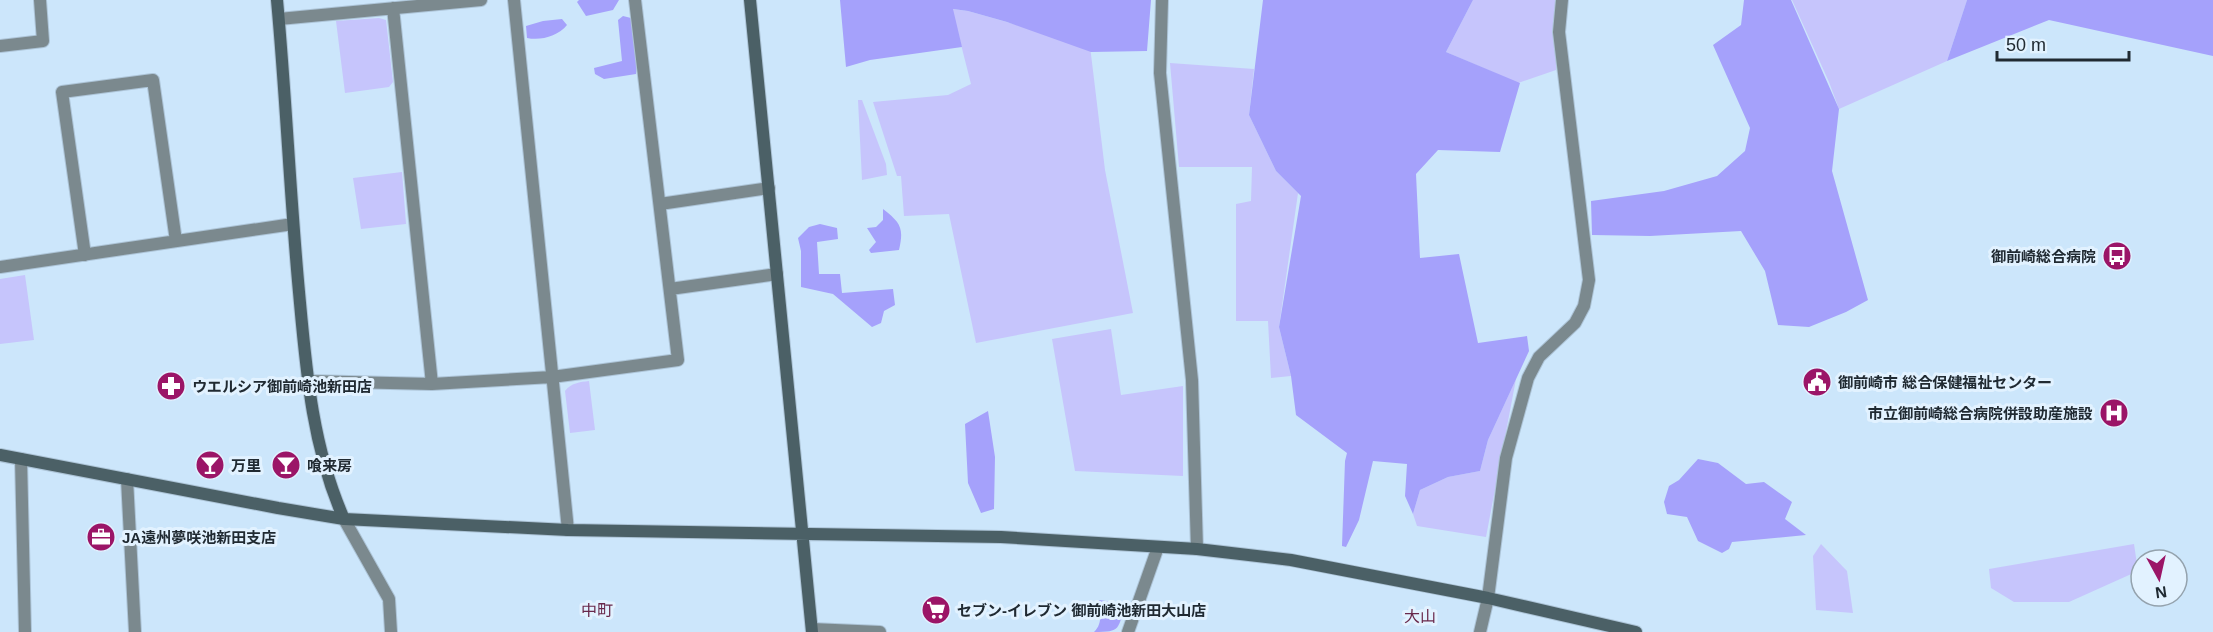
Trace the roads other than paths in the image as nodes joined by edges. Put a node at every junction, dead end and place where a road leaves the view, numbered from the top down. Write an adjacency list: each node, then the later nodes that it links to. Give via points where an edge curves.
1 (40, 0): 11 (street, via 43,41)
2 (277, 0): 10 (street)
3 (481, 0): 9 (street)
4 (514, 0): 20 (street)
5 (635, 0): 13 (street)
6 (750, 0): 12 (street)
7 (1162, 0): 30 (street, via 1160,73 1192,380)
8 (1562, 0): 31 (street, via 1559,32 1589,280 1584,306 1575,323 1539,357 1528,378 1506,458)
9 (393, 8): 10 (street); 22 (street)
10 (279, 19): 14 (street)
11 (0, 46)
12 (769, 189): 13 (street); 18 (street)
13 (660, 204): 19 (street)
14 (293, 224): 15 (street); 21 (street)
15 (177, 241): 16 (street); 16 (street, via 153,80 62,92)
16 (84, 255): 17 (street)
17 (0, 267)
18 (777, 274): 19 (street); 28 (street)
19 (670, 290): 20 (street, via 678,360)
20 (552, 377): 22 (street); 27 (street)
21 (307, 381): 22 (street); 26 (street, via 318,442)
22 (432, 384)
23 (0, 455): 24 (street)
24 (21, 459): 25 (street); 33 (street)
25 (127, 479): 26 (street); 34 (street)
26 (344, 519): 27 (street); 35 (street, via 389,599)
27 (568, 530): 28 (street)
28 (802, 534): 29 (street, via 1001,537); 32 (street)
29 (1158, 547): 30 (street); 37 (street)
30 (1197, 549): 31 (street, via 1291,560)
31 (1488, 598): 38 (street); 39 (street)
32 (812, 630): 36 (street)
33 (25, 632)
34 (135, 632)
35 (391, 632)
36 (880, 632)
37 (1128, 632)
38 (1480, 632)
39 (1636, 632)

